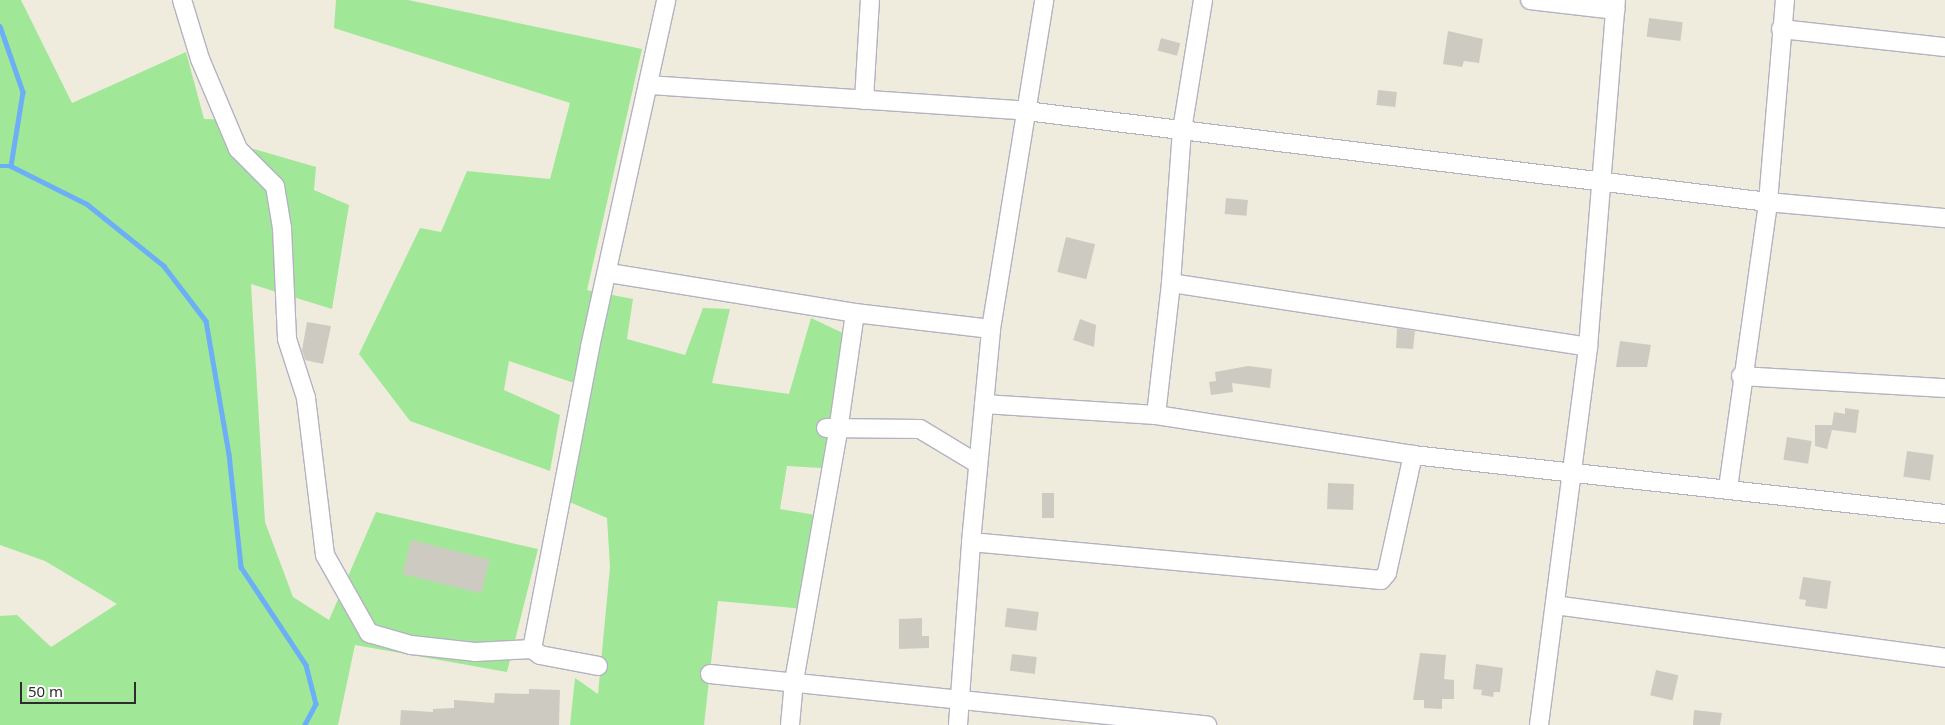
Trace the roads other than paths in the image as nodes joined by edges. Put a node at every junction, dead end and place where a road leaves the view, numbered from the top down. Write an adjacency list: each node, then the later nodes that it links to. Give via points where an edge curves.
1 (182, 0): 35 (street, via 200,60 238,149 275,186 282,228 287,339 306,398 325,555 369,633 412,644 475,652)
2 (666, 0): 11 (street)
3 (870, 0): 12 (street)
4 (1044, 0): 13 (street)
5 (1203, 0): 14 (street)
6 (1530, 0): 8 (street)
7 (1784, 0): 9 (street)
8 (1616, 5): 15 (street)
9 (1781, 29): 10 (street); 16 (street)
10 (1945, 47)
11 (649, 85): 12 (street); 18 (street)
12 (864, 100): 13 (street)
13 (1026, 111): 14 (street); 21 (street)
14 (1182, 130): 15 (street); 19 (street)
15 (1601, 181): 16 (street); 22 (street)
16 (1768, 202): 17 (street); 23 (street)
17 (1945, 218)
18 (609, 273): 20 (street); 35 (street, via 590,348)
19 (1171, 283): 22 (street); 26 (street)
20 (855, 313): 21 (street); 27 (street)
21 (991, 329): 25 (street)
22 (1588, 347): 30 (street)
23 (1741, 376): 24 (street); 31 (street)
24 (1945, 388)
25 (984, 404): 26 (street); 29 (street)
26 (1156, 415): 28 (street)
27 (832, 430): 29 (street, via 920,429); 39 (street)
28 (1412, 455): 30 (street); 33 (street, via 1387,573 1381,580)
29 (978, 464): 33 (street)
30 (1572, 472): 31 (street); 34 (street)
31 (1728, 488): 32 (street)
32 (1945, 514)
33 (970, 542): 40 (street)
34 (1555, 606): 36 (street); 44 (street)
35 (532, 648): 37 (street, via 540,655)
36 (1945, 658)
37 (598, 666)
38 (710, 674): 39 (street)
39 (794, 681): 40 (street); 41 (street)
40 (961, 702): 42 (street); 43 (street)
41 (790, 725)
42 (958, 725)
43 (1207, 725)
44 (1539, 725)

